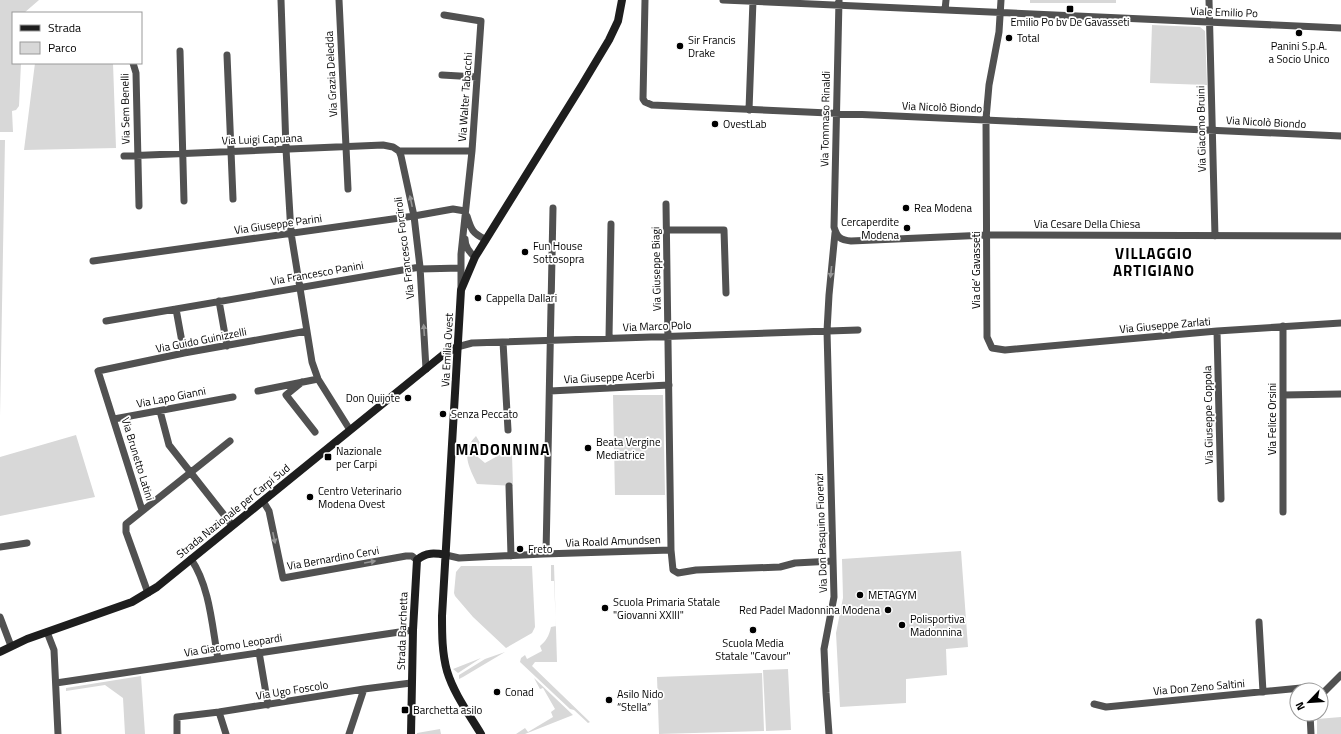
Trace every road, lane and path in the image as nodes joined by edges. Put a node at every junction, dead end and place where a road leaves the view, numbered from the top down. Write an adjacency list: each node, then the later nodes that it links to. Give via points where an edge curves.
1 (281, 0): 27 (street)
2 (339, 0): 26 (street, Via Grazia Deledda)
3 (645, 0): 21 (street, Via Nicolò Biondo, via 642,99 652,105)
4 (723, 0): 9 (street, Viale Emilio Po)
5 (946, 0): 11 (street)
6 (1001, 0): 12 (street, Via de’ Gavasseti)
7 (1209, 0): 14 (street, Via Giacomo Bruini)
8 (622, 1): 49 (main road, Via Emilia Ovest, via 615,28 592,70)
9 (753, 1): 10 (street, Viale Emilio Po); 21 (street)
10 (839, 3): 11 (street, Viale Emilio Po); 22 (street, Via Tommaso Rinaldi)
11 (945, 10): 12 (street, Viale Emilio Po)
12 (1000, 13): 14 (street, Viale Emilio Po); 23 (street, Via de’ Gavasseti)
13 (444, 15): 20 (street, Via Walter Tabacchi, via 481,20)
14 (1210, 22): 15 (street, Viale Emilio Po); 24 (street, Via Giacomo Bruini)
15 (1341, 28)
16 (180, 51): 31 (street)
17 (227, 55): 28 (street)
18 (133, 64): 32 (street, Via Sem Benelli, via 136,73)
19 (442, 75): 20 (street)
20 (477, 76): 30 (street, Via Walter Tabacchi)
21 (749, 110): 22 (street, Via Nicolò Biondo)
22 (837, 114): 23 (street, Via Nicolò Biondo); 45 (street, Via Tommaso Rinaldi)
23 (986, 119): 24 (street, Via Nicolò Biondo); 46 (street, Via de’ Gavasseti)
24 (1213, 130): 25 (street, Via Nicolò Biondo); 47 (street, Via Giacomo Bruini)
25 (1341, 136)
26 (346, 147): 27 (street, Via Luigi Capuana); 29 (street, Via Luigi Capuana, via 383,145); 34 (street, Via Grazia Deledda)
27 (286, 149): 28 (street, Via Luigi Capuana); 44 (street)
28 (231, 151): 31 (street, Via Luigi Capuana); 35 (street)
29 (399, 151): 30 (street); 41 (street, Via Francesco Forciroli, one-way to 29)
30 (472, 151): 40 (street, Via Walter Tabacchi)
31 (183, 153): 32 (street, Via Luigi Capuana); 36 (street)
32 (137, 155): 33 (street, Via Luigi Capuana); 38 (street, Via Sem Benelli)
33 (124, 156)
34 (348, 190)
35 (233, 199)
36 (184, 201)
37 (666, 204): 43 (street, Via Giuseppe Biagi)
38 (139, 206)
39 (553, 208): 68 (street)
40 (466, 211): 41 (street, Via Giuseppe Parini, via 453,209); 49 (street, Via Walter Tabacchi, via 471,230); 50 (street, Via Walter Tabacchi, via 465,244); 53 (street, Via Walter Tabacchi)
41 (414, 216): 44 (street, Via Giuseppe Parini); 52 (street, Via Francesco Forciroli)
42 (612, 224): 67 (street)
43 (667, 230): 56 (street, via 724,230); 66 (street, Via Giuseppe Biagi)
44 (291, 233): 51 (street, Via Giuseppe Parini); 54 (street)
45 (835, 233): 46 (street, Via Cesare Della Chiesa, via 838,238 850,241); 63 (street, Via Tommaso Rinaldi, one-way to 63)
46 (987, 235): 47 (street, Via Cesare Della Chiesa); 72 (street, Via de’ Gavasseti, via 987,337)
47 (1215, 236): 48 (street, Via Cesare Della Chiesa)
48 (1341, 236)
49 (485, 239): 50 (main road, Via Emilia Ovest)
50 (475, 257): 55 (main road, Via Emilia Ovest)
51 (93, 261)
52 (420, 268): 53 (street, Via Francesco Panini); 54 (street, Via Francesco Panini); 74 (street, Via Francesco Forciroli, one-way to 52)
53 (461, 268): 55 (street, Via Walter Tabacchi)
54 (300, 287): 57 (street, Via Francesco Panini); 65 (street)
55 (461, 290): 71 (main road, Via Emilia Ovest)
56 (726, 293)
57 (219, 301): 58 (street, Via Francesco Panini); 70 (street)
58 (176, 309): 59 (street, Via Francesco Panini); 73 (street)
59 (106, 321)
60 (1341, 323): 61 (street, Via Giuseppe Zarlati)
61 (1283, 326): 64 (street, Via Giuseppe Zarlati); 82 (street, Via Felice Orsini)
62 (858, 330): 63 (street, Via Marco Polo)
63 (827, 331): 66 (street, Via Marco Polo); 105 (street, Via Don Pasquino Fiorenzi)
64 (1217, 331): 72 (street, Via Giuseppe Zarlati, via 1005,350); 92 (street, Via Giuseppe Coppola)
65 (307, 332): 70 (street, Via Guido Guinizzelli); 76 (street)
66 (668, 336): 67 (street, Via Marco Polo); 78 (street, Via Giuseppe Biagi)
67 (609, 338): 68 (street, Via Marco Polo)
68 (551, 340): 69 (street, Via Marco Polo); 80 (street)
69 (503, 342): 71 (street, Via Marco Polo, via 472,343); 87 (street)
70 (227, 346): 73 (street, Via Guido Guinizzelli)
71 (457, 347): 74 (main road, Strada Nazionale per Carpi Sud); 101 (main road, Via Emilia Ovest)
72 (992, 348)
73 (184, 353): 75 (street, Via Guido Guinizzelli)
74 (426, 369): 86 (main road, Strada Nazionale per Carpi Sud)
75 (98, 371): 85 (street, Via Brunetto Latini)
76 (318, 379): 77 (street); 86 (street)
77 (302, 382): 79 (street); 88 (street, via 286,395)
78 (669, 385): 80 (street, Via Giuseppe Acerbi); 99 (street, Via Giuseppe Biagi)
79 (258, 391)
80 (550, 391): 100 (street)
81 (1341, 394): 82 (street)
82 (1283, 395): 95 (street, Via Felice Orsini)
83 (233, 397): 84 (street, Via Lapo Gianni)
84 (160, 411): 85 (street, Via Lapo Gianni); 90 (street, via 169,445)
85 (114, 419): 94 (street, Via Brunetto Latini)
86 (350, 430): 93 (main road, Strada Nazionale per Carpi Sud)
87 (508, 430)
88 (315, 432)
89 (230, 441): 90 (street)
90 (191, 472): 94 (street); 96 (street)
91 (509, 486): 102 (street)
92 (1221, 498)
93 (263, 501): 96 (main road, Strada Nazionale per Carpi Sud); 104 (street, Via Bernardino Cervi, one-way to 104, via 269,511 283,578 406,556 412,556)
94 (142, 510): 106 (street, Via Brunetto Latini, via 126,524 126,532)
95 (1283, 512)
96 (232, 525): 103 (main road, Strada Nazionale per Carpi Sud)
97 (27, 543): 98 (street)
98 (0, 547)
99 (671, 550): 100 (street, Via Roald Amundsen); 105 (street, Via Roald Amundsen, via 672,567 678,573)
100 (546, 554): 102 (street, Via Roald Amundsen)
101 (446, 555): 102 (street, Via Roald Amundsen, via 459,558); 104 (main road, via 435,553); 131 (main road, Via Emilia Ovest, via 442,616 445,661 456,691)
102 (511, 556)
103 (191, 559): 106 (main road, Strada Nazionale per Carpi Sud); 114 (street, via 198,570 210,608)
104 (417, 560): 109 (main road, Strada Barchetta)
105 (833, 561): 132 (street, Via Don Pasquino Fiorenzi, via 834,597 824,649)
106 (148, 593): 110 (main road, Strada Nazionale per Carpi Sud, via 132,602)
107 (0, 617): 111 (street)
108 (1259, 622): 121 (street)
109 (413, 630): 113 (street, Via Giacomo Leopardi); 117 (main road, Strada Barchetta)
110 (47, 632): 111 (main road, Strada Nazionale per Carpi Sud); 116 (street, via 54,650)
111 (11, 646): 112 (main road, Strada Nazionale per Carpi Sud)
112 (0, 652)
113 (259, 652): 114 (street, Via Giacomo Leopardi); 123 (street)
114 (218, 659): 116 (street, Via Giacomo Leopardi)
115 (1341, 675): 118 (street)
116 (56, 683): 126 (street)
117 (411, 683): 119 (street, Via Ugo Foscolo); 130 (main road, Strada Barchetta)
118 (1329, 687)
119 (364, 689): 123 (street, Via Ugo Foscolo); 129 (street)
120 (1289, 689): 121 (street, Via Don Zeno Saltini)
121 (1263, 692): 122 (street, Via Don Zeno Saltini, via 1106,707)
122 (1094, 704)
123 (268, 705): 124 (street, Via Ugo Foscolo)
124 (219, 712): 127 (street, Via Ugo Foscolo, via 176,717); 128 (street)
125 (1310, 722): 133 (street)
126 (58, 734)
127 (177, 734)
128 (226, 734)
129 (349, 734)
130 (411, 734)
131 (481, 734)
132 (829, 734)
133 (1311, 734)

